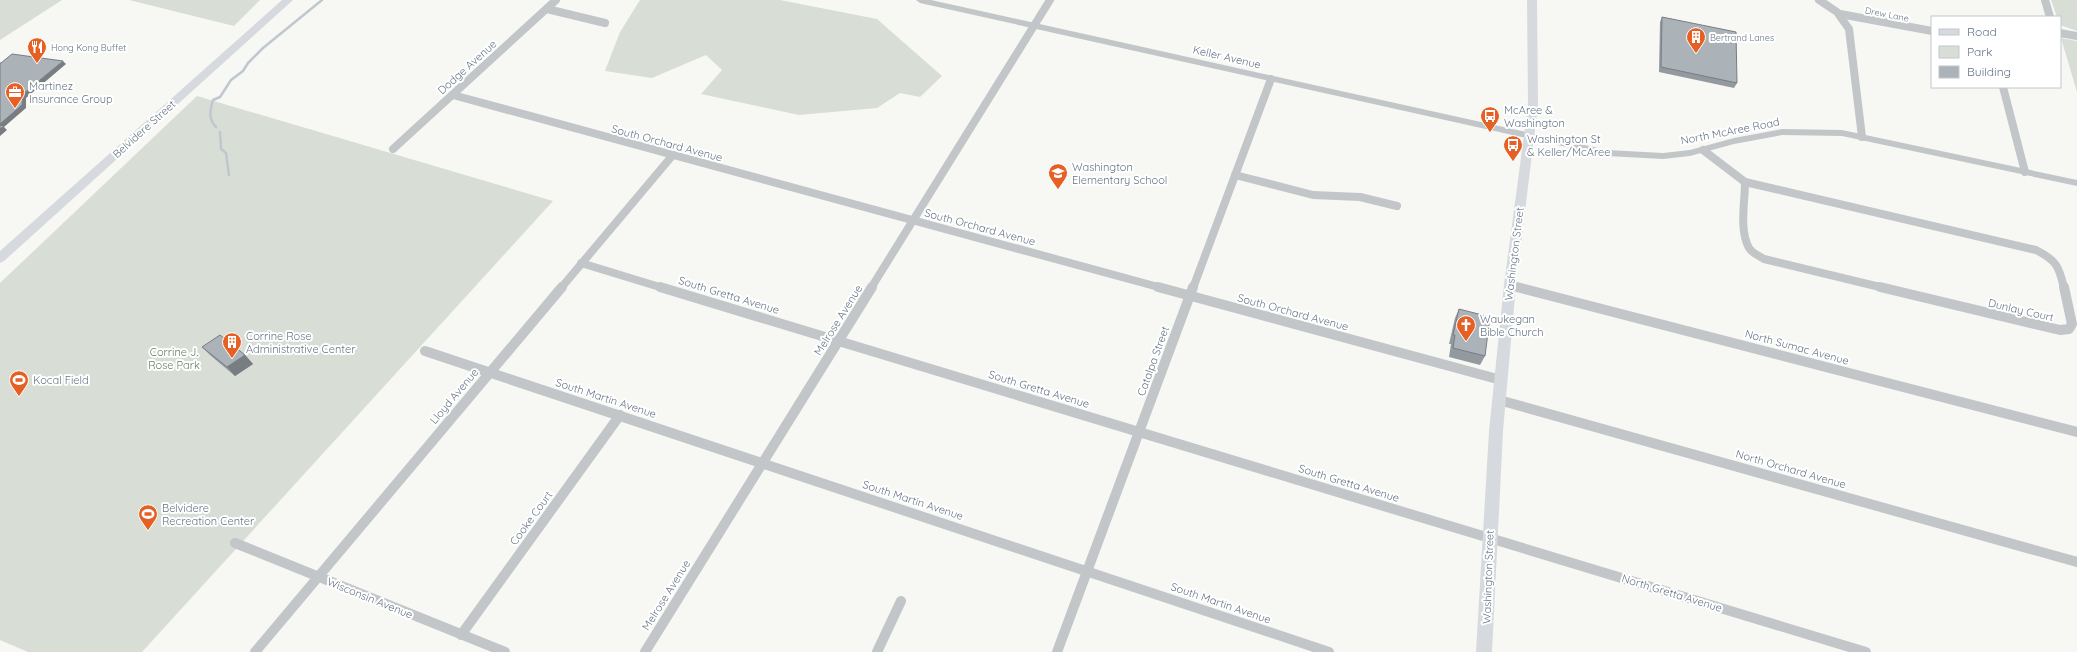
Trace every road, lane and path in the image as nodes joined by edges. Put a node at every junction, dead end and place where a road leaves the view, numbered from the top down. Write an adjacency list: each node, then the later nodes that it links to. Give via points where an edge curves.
1 (288, 0): 31 (main road, Belvidere Street)
2 (556, 0): 9 (street, Dodge Avenue)
3 (920, 0): 8 (street, Keller Avenue)
4 (1050, 0): 13 (street, Melrose Avenue)
5 (1532, 0): 20 (main road, Washington Street, via 1534,92)
6 (1820, 0): 10 (street)
7 (2044, 0): 11 (street)
8 (930, 1): 13 (street, Keller Avenue)
9 (546, 9): 12 (street); 19 (street, Dodge Avenue)
10 (1840, 14): 14 (street, Drew Lane); 21 (street, via 1849,29)
11 (2050, 16)
12 (605, 23)
13 (1035, 26): 17 (street, Keller Avenue); 30 (street, Melrose Avenue)
14 (1931, 31)
15 (2061, 33): 16 (street)
16 (2077, 36)
17 (1271, 79): 20 (street, Keller Avenue); 26 (street, Catalpa Street)
18 (2003, 88): 25 (street)
19 (453, 95): 22 (street, Dodge Avenue); 24 (street, South Orchard Avenue)
20 (1528, 137): 23 (street, North McAree Road, via 1597,151 1640,156 1663,156); 33 (main road, Washington Street)
21 (1862, 137): 23 (street, North McAree Road, via 1842,133 1782,132); 25 (street, North McAree Road)
22 (393, 150)
23 (1703, 150): 27 (street, Dunlay Court)
24 (672, 156): 30 (street, South Orchard Avenue); 32 (street, Lloyd Avenue)
25 (2025, 172): 28 (street, North McAree Road)
26 (1235, 175): 29 (street, via 1313,195 1360,197); 34 (street, Catalpa Street)
27 (1745, 182): 27 (street, Dunlay Court, via 2036,250 2048,256 2059,267 2072,324 2069,329 2060,330 1764,259 1749,248 1746,234)
28 (2077, 183)
29 (1397, 206)
30 (914, 220): 34 (street, South Orchard Avenue); 35 (street, Melrose Avenue)
31 (0, 258)
32 (581, 263): 35 (street, South Gretta Avenue); 37 (street, Lloyd Avenue)
33 (1510, 285): 38 (main road, Washington Street); 42 (street, North Sumac Avenue)
34 (1190, 295): 38 (street, South Orchard Avenue); 41 (street, Catalpa Street)
35 (839, 341): 41 (street, South Gretta Avenue); 43 (street, Melrose Avenue)
36 (425, 350): 37 (street, South Martin Avenue)
37 (489, 372): 40 (street, South Martin Avenue); 48 (street, Lloyd Avenue)
38 (1501, 380): 39 (main road, Washington Street)
39 (1499, 400): 44 (main road, Washington Street); 46 (street, North Orchard Avenue)
40 (620, 416): 43 (street, South Martin Avenue); 50 (street, Cooke Court)
41 (1140, 432): 44 (street, South Gretta Avenue); 47 (street, Catalpa Street)
42 (2077, 432)
43 (763, 463): 47 (street, South Martin Avenue); 54 (street, Melrose Avenue)
44 (1489, 538): 51 (street, North Gretta Avenue); 58 (main road, Washington Street)
45 (235, 543): 48 (street, Wisconsin Avenue)
46 (2077, 562)
47 (1088, 571): 56 (street, Catalpa Street); 57 (street, South Martin Avenue)
48 (317, 577): 50 (street, Wisconsin Avenue); 52 (street, Lloyd Avenue)
49 (901, 601): 55 (street)
50 (461, 635): 53 (street, Wisconsin Avenue)
51 (1855, 650): 59 (street, North Gretta Avenue)
52 (255, 652)
53 (505, 652)
54 (645, 652)
55 (877, 652)
56 (1057, 652)
57 (1330, 652)
58 (1484, 652)
59 (1866, 652)

